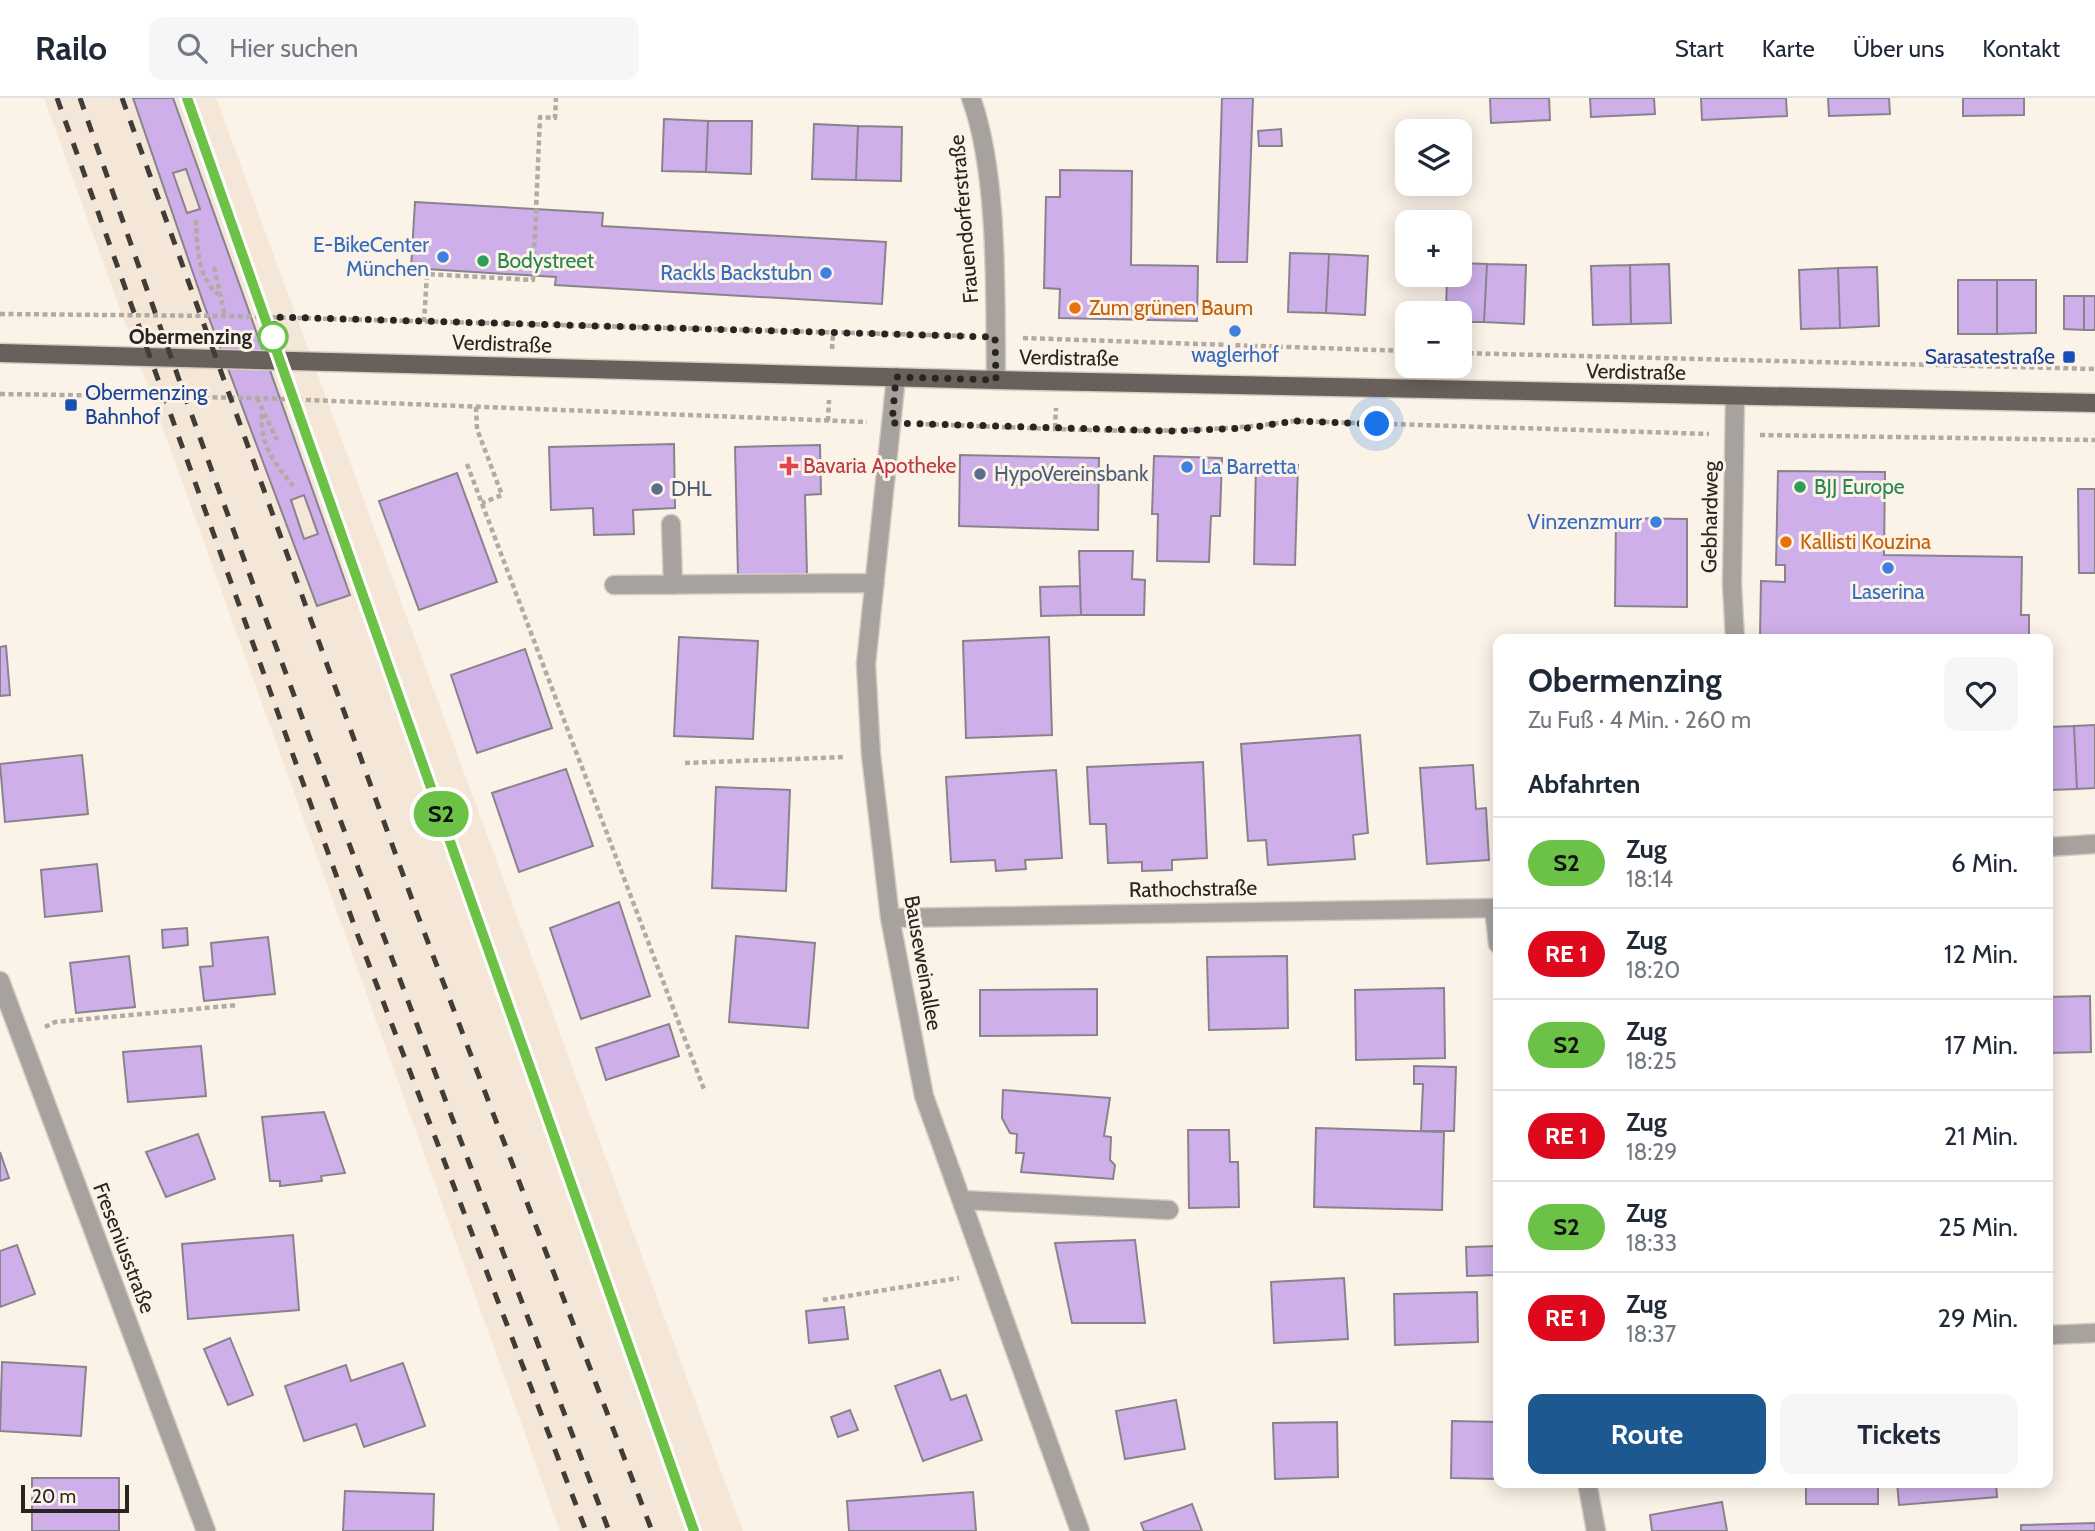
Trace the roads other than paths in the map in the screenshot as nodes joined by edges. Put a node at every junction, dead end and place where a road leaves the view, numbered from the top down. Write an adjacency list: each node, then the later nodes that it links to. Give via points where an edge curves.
1 (971, 98): 4 (street, Frauendorferstraße, via 988,190)
2 (0, 353): 3 (main road, Verdistraße)
3 (896, 377): 4 (main road, Verdistraße); 8 (street, Bauseweinallee)
4 (996, 380): 5 (main road, Verdistraße)
5 (1735, 397): 6 (main road, Verdistraße); 11 (street, Gebhardweg)
6 (2095, 403)
7 (671, 524): 10 (street)
8 (875, 583): 10 (street); 15 (street, Bauseweinallee, via 866,664 871,755)
9 (614, 585): 10 (street)
10 (673, 585)
11 (1735, 634)
12 (2095, 844): 13 (street)
13 (2053, 847)
14 (1493, 908): 15 (street, Rathochstraße)
15 (890, 918): 17 (street, Bauseweinallee, via 924,1096)
16 (0, 981): 22 (street, Freseniusstraße)
17 (962, 1200): 18 (street); 23 (street, Bauseweinallee)
18 (1169, 1210)
19 (2095, 1333): 20 (street)
20 (2053, 1335)
21 (1588, 1488): 24 (street)
22 (206, 1531)
23 (1080, 1531)
24 (1596, 1531)

